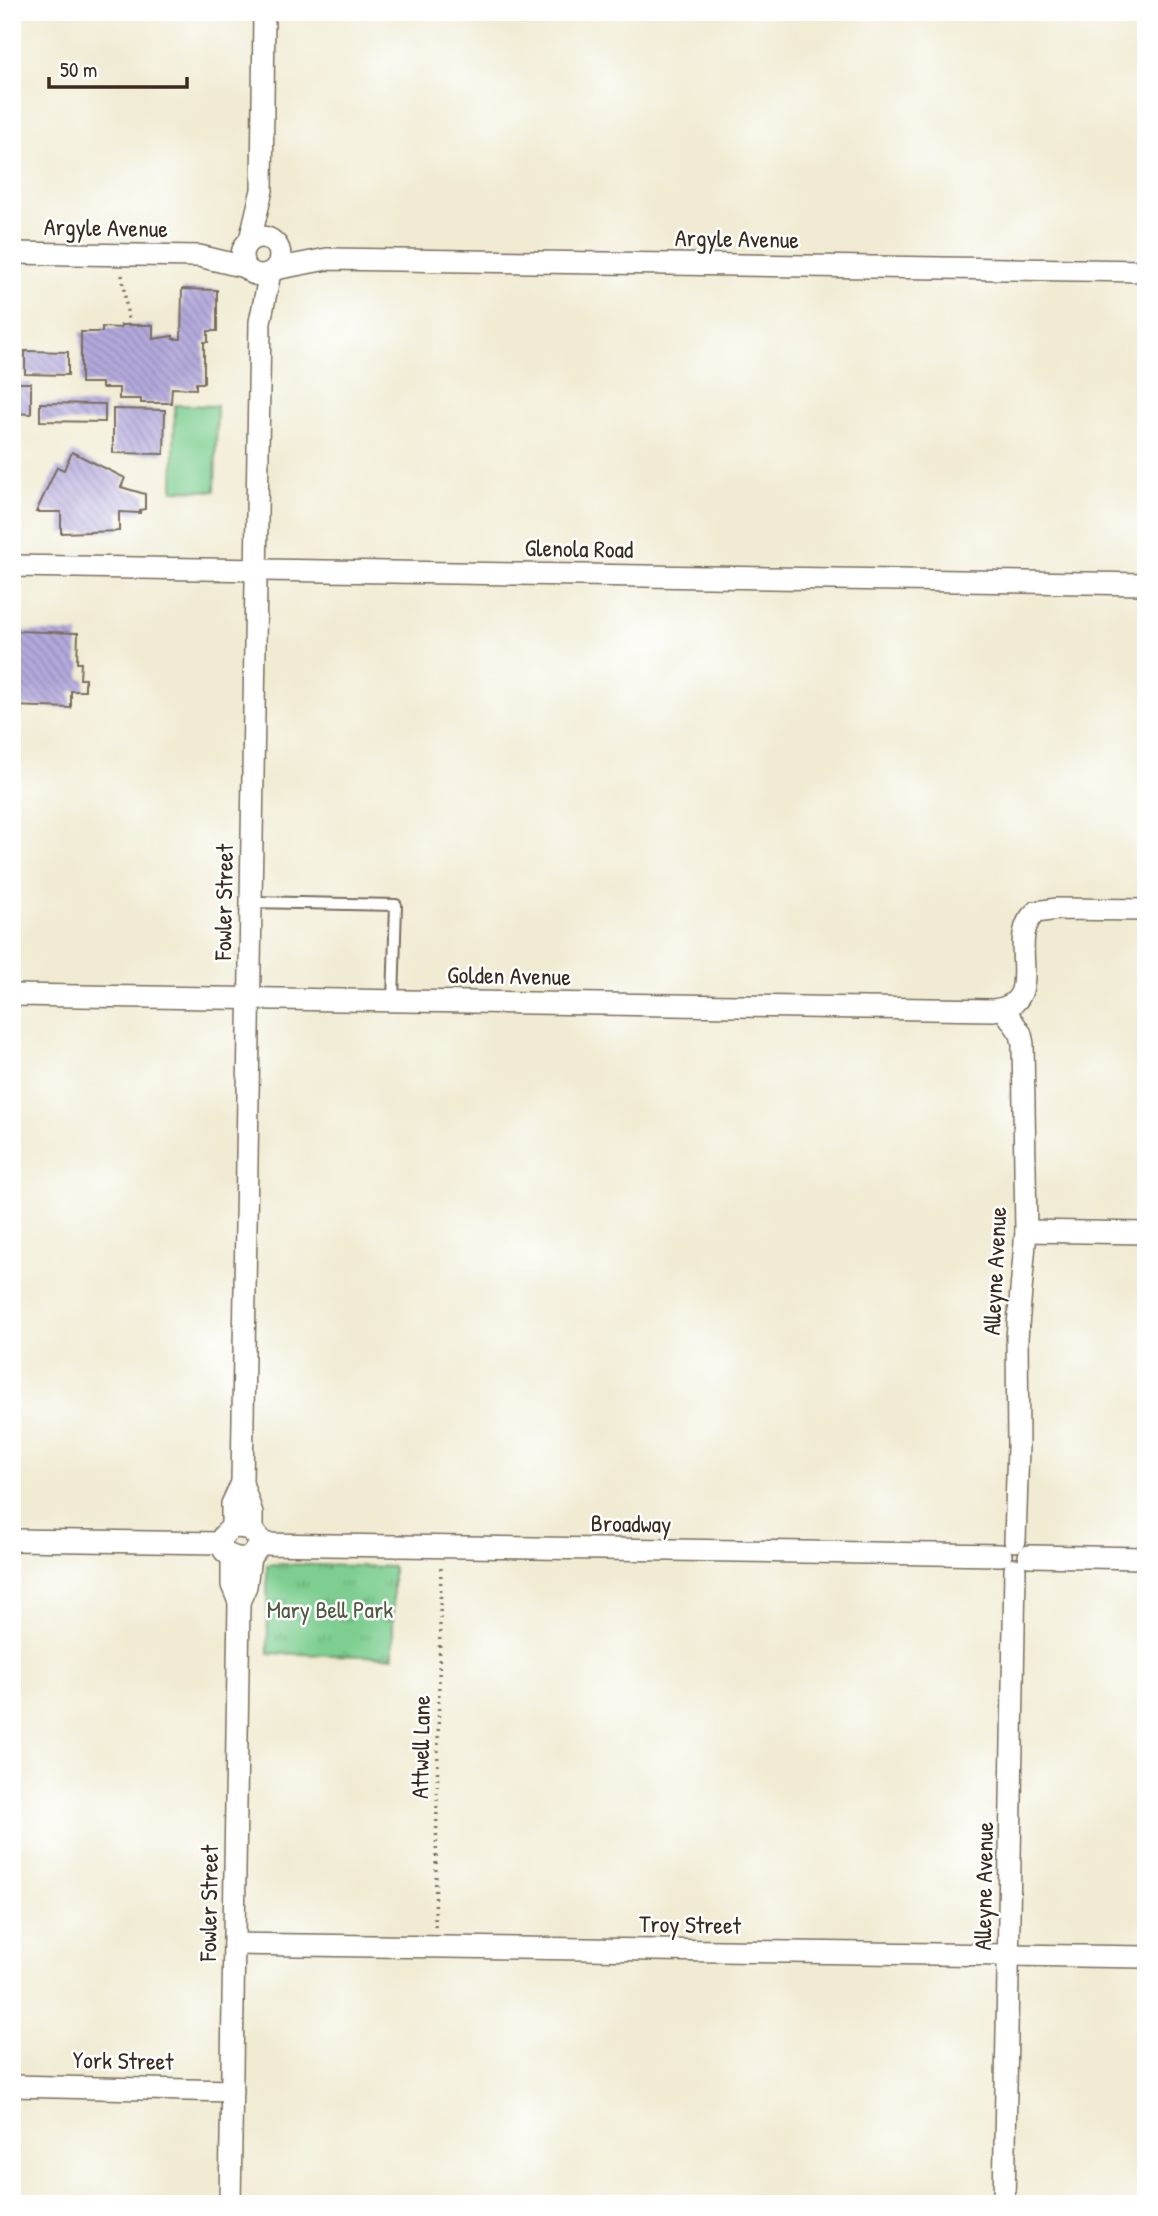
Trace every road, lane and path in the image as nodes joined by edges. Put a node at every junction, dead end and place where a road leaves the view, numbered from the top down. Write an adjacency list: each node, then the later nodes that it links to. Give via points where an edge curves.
1 (264, 12): 2 (street)
2 (262, 190): 3 (street); 4 (street)
3 (248, 243): 4 (street, via 262,237); 6 (street, Argyle Avenue); 8 (street, via 242,256)
4 (275, 245): 7 (street, Argyle Avenue); 9 (street, via 280,259)
5 (12, 253): 6 (street, Argyle Avenue)
6 (199, 256): 8 (street, Argyle Avenue)
7 (327, 259): 9 (street, Argyle Avenue); 10 (street, Argyle Avenue)
8 (247, 269): 9 (street, via 259,275); 12 (street, Fowler Street)
9 (273, 271): 12 (street, Fowler Street)
10 (1146, 271)
11 (122, 274): 13 (path)
12 (260, 322): 15 (street, Fowler Street)
13 (129, 325)
14 (12, 566): 15 (street, Glenola Road)
15 (256, 569): 16 (street, Glenola Road); 17 (street, Fowler Street)
16 (1146, 584)
17 (251, 902): 20 (street, Fowler Street); 21 (lane, via 396,905)
18 (1146, 910): 22 (street, via 1037,912 1026,926 1021,995)
19 (12, 995): 20 (street, Golden Avenue)
20 (249, 998): 21 (street, Golden Avenue); 26 (street, Fowler Street, via 242,1483 232,1504)
21 (393, 1000): 22 (street, Golden Avenue)
22 (1004, 1009): 23 (street, Alleyne Avenue, via 1023,1044)
23 (1026, 1231): 24 (street); 28 (street, Alleyne Avenue, via 1017,1338)
24 (1146, 1233)
25 (12, 1540): 26 (street, Broadway)
26 (241, 1543): 27 (street, Broadway); 30 (street, Fowler Street, via 232,1585 239,1602)
27 (440, 1547): 28 (street, Broadway); 31 (path, Attwell Lane)
28 (1015, 1555): 29 (street, Broadway); 32 (street, Alleyne Avenue)
29 (1146, 1558)
30 (234, 1944): 31 (street, Troy Street); 35 (street, Fowler Street)
31 (435, 1947): 32 (street, Troy Street)
32 (1009, 1955): 33 (street, Troy Street); 37 (street, Alleyne Avenue)
33 (1146, 1957)
34 (12, 2086): 35 (street, York Street)
35 (232, 2091): 36 (street, Fowler Street)
36 (230, 2204)
37 (1004, 2204)

